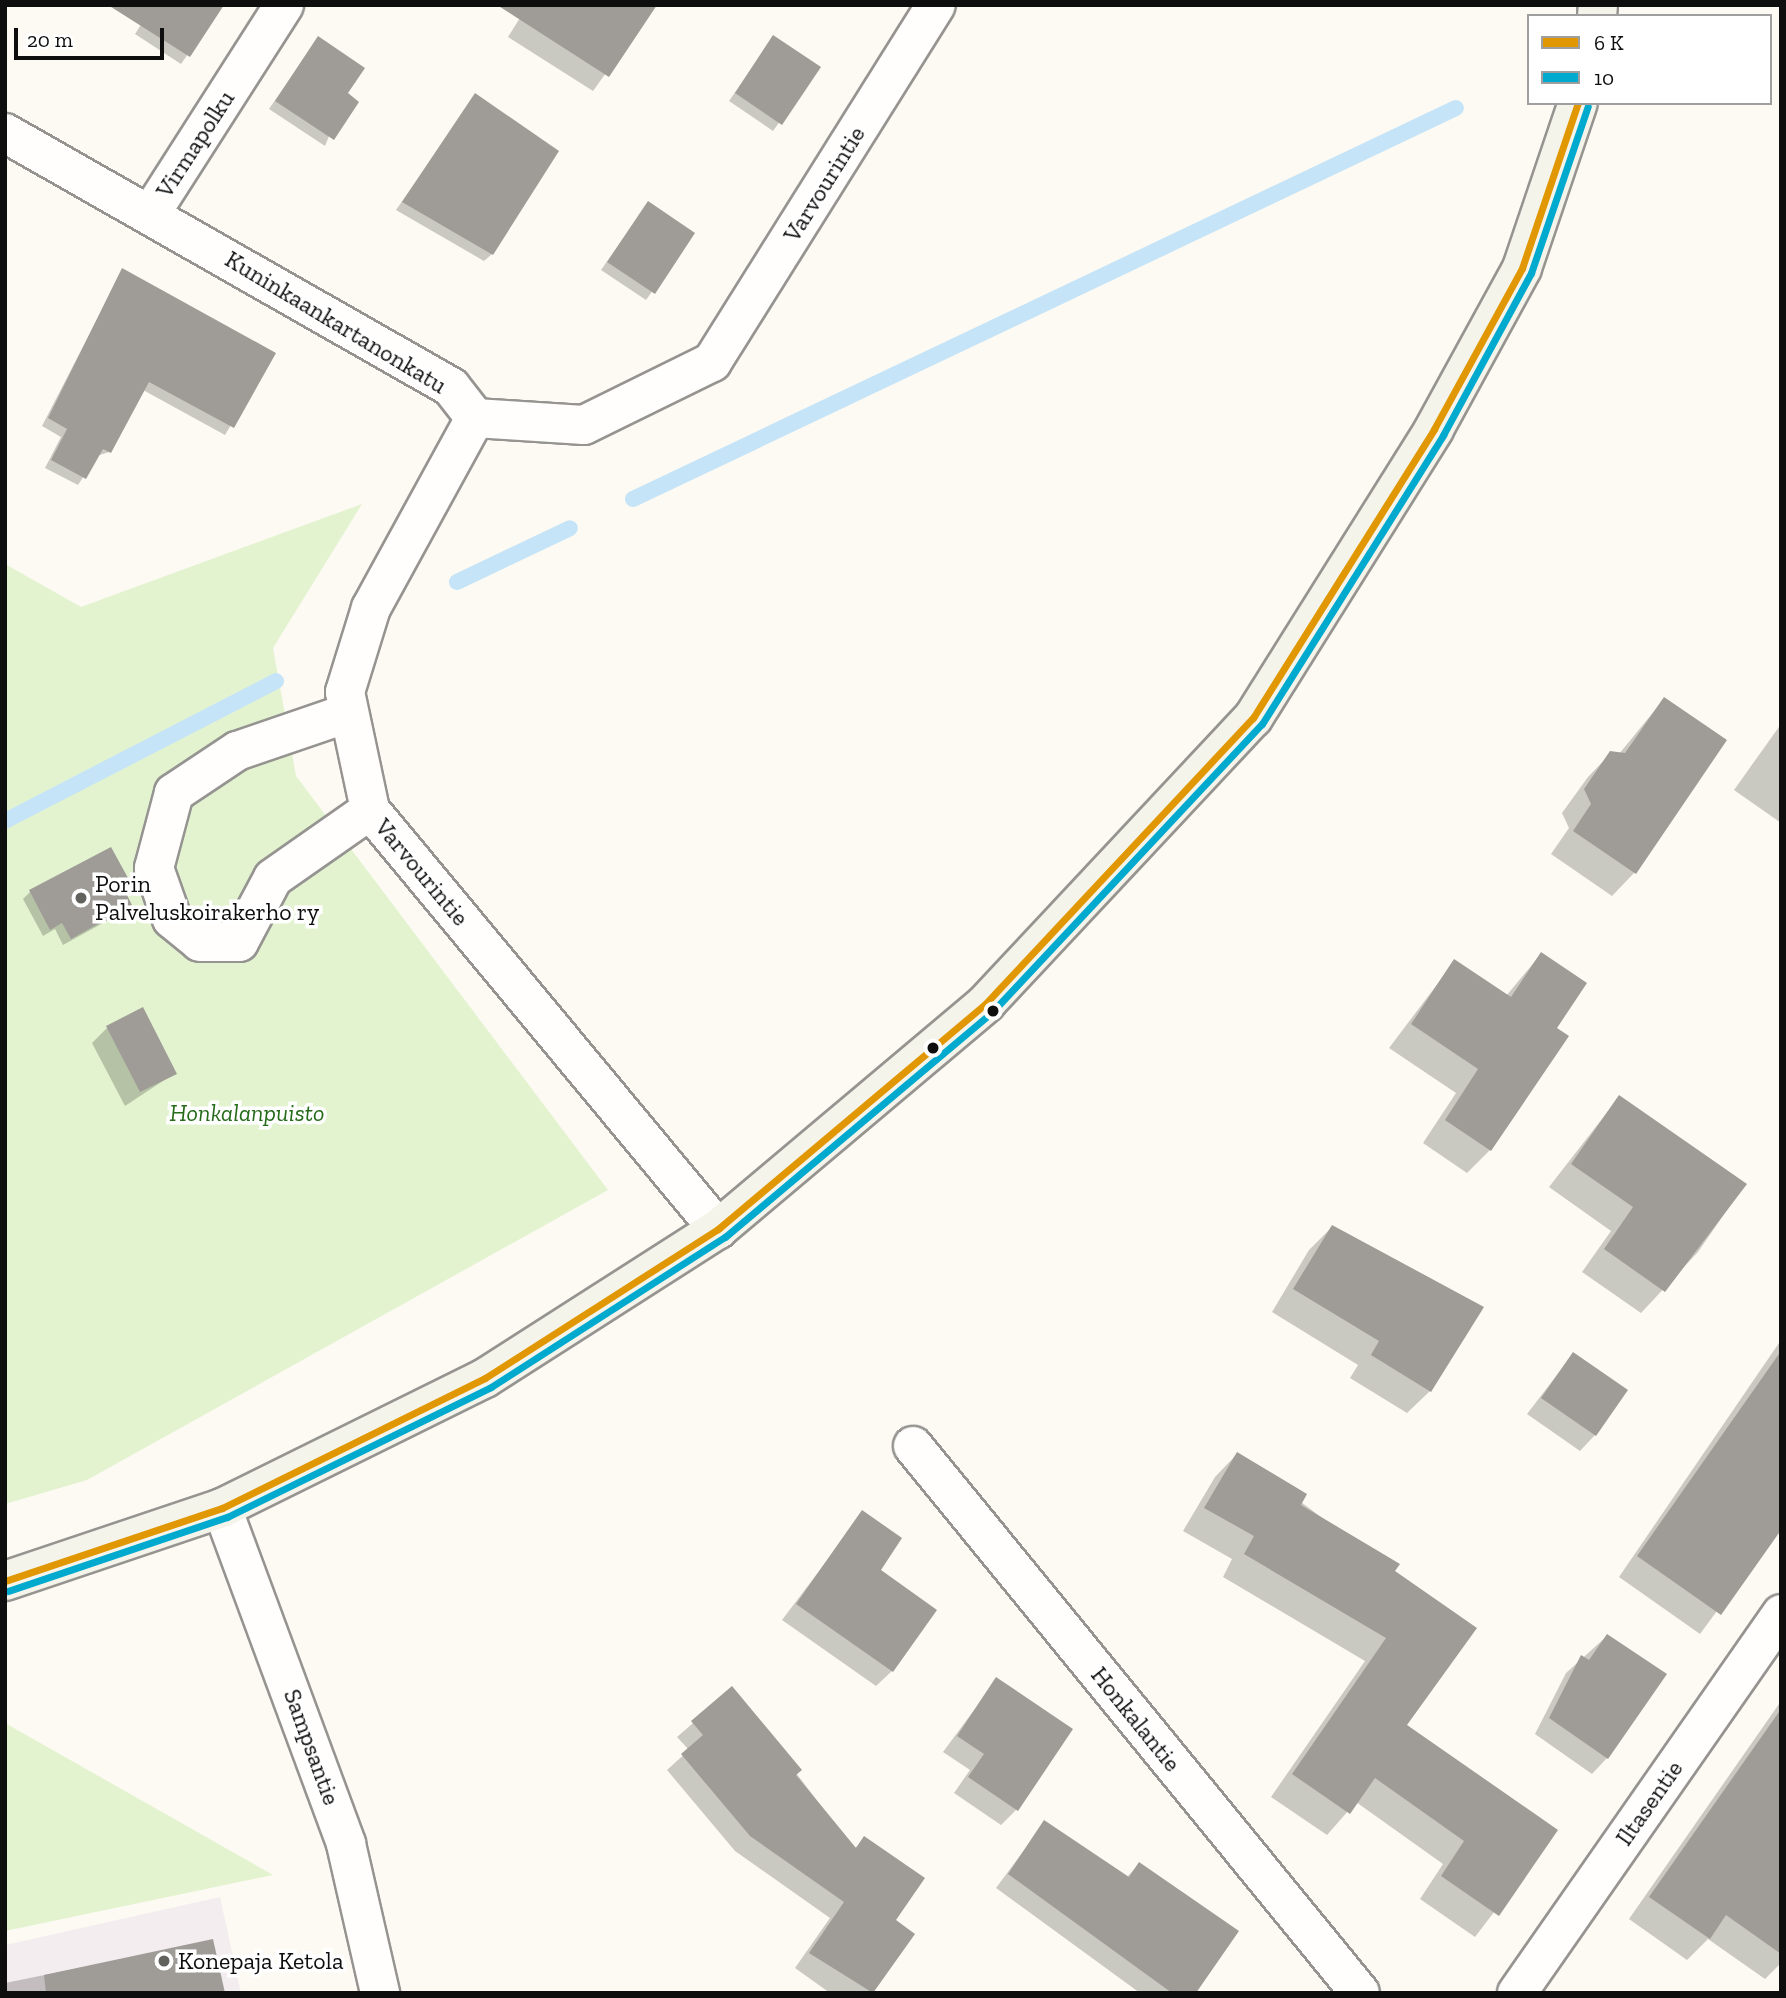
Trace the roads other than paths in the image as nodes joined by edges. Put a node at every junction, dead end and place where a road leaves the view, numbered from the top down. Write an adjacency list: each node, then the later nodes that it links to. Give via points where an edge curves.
1 (284, 5): 5 (street, Virmapolku)
2 (936, 5): 6 (street, Varvourintie, via 712,362 584,425)
3 (1577, 105): 9 (main road, via 1522,268 1434,429 1253,718 986,1003)
4 (5, 133): 5 (street, Kuninkaankartanonkatu)
5 (151, 213): 6 (street, Kuninkaankartanonkatu, via 451,387)
6 (475, 418): 7 (street, Varvourintie, via 371,608 345,692)
7 (348, 713): 8 (street, Varvourintie); 8 (street, via 237,751 174,793 154,867 172,919 200,942 239,942 273,878)
8 (370, 810): 9 (street, Varvourintie)
9 (718, 1229): 11 (main road, via 485,1378)
10 (913, 1446): 15 (street, Honkalantie)
11 (222, 1508): 12 (main road); 14 (street, Sampsantie, via 346,1844)
12 (5, 1581)
13 (1781, 1614): 16 (street, Iltasentie)
14 (380, 1993)
15 (1360, 1993)
16 (1517, 1993)

